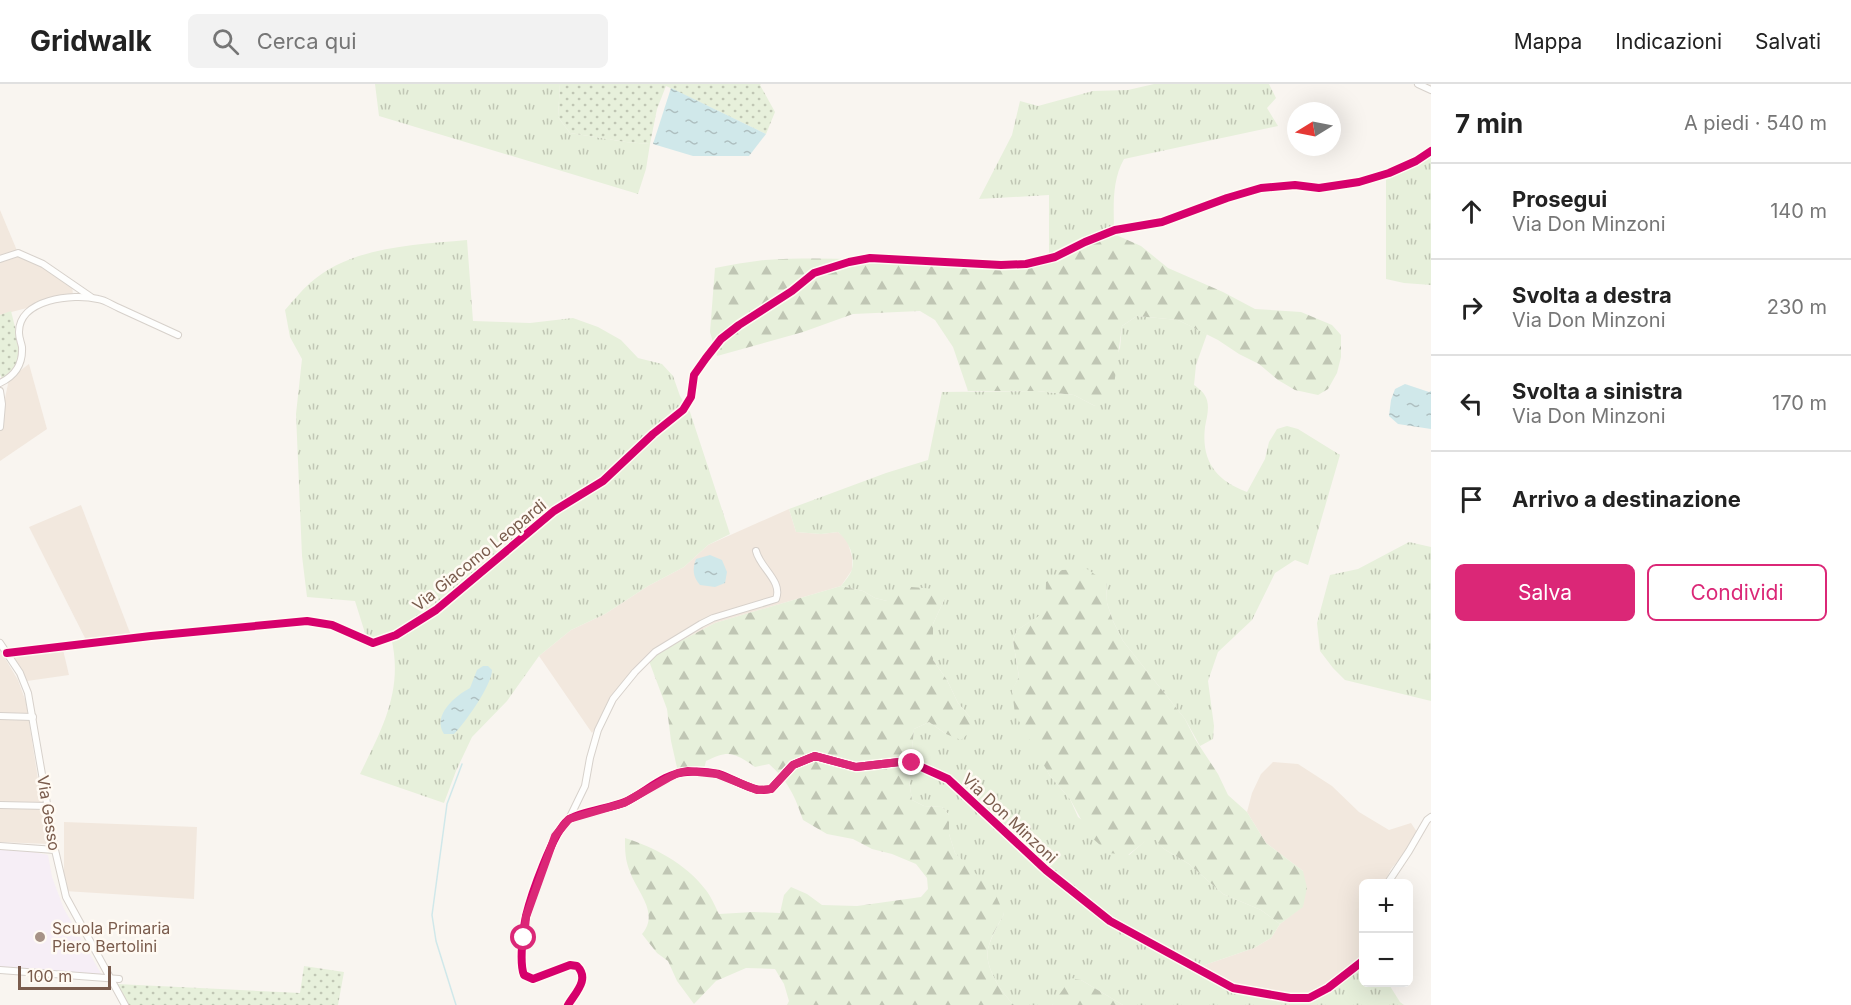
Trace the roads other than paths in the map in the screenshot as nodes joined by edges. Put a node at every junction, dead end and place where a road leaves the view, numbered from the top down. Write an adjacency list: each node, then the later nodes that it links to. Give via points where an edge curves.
1 (1418, 84): 2 (street)
2 (1431, 90)
3 (1431, 151): 12 (street, Via Giacomo Leopardi, via 1389,173 1359,182 1319,188 1295,184 1261,188 1162,222 1115,230 1055,257 1026,264 870,258 814,273 721,339 694,375 691,397 683,410 603,482 554,512 436,610 396,635 373,643 332,625 307,621)
4 (0, 259): 5 (street, via 18,253 43,264)
5 (94, 298): 6 (street); 7 (street, via 73,296 39,303 28,311 19,333 21,362 16,374)
6 (178, 335)
7 (0, 384)
8 (0, 391): 9 (street)
9 (0, 427)
10 (756, 551): 18 (street, via 776,585 776,599 713,618 646,660 613,699 596,739 585,786)
11 (0, 643): 12 (street, Via Gesso)
12 (7, 653): 14 (street, Via Gesso, via 24,682)
13 (0, 716): 14 (street)
14 (33, 717): 16 (street, Via Gesso)
15 (0, 805): 16 (street)
16 (47, 806): 20 (street, Via Gesso)
17 (1431, 817): 21 (street)
18 (569, 819): 22 (street, Via Don Minzoni, via 624,803 688,771 717,774 757,790 767,790 793,765 815,756 856,767 908,761 948,778 1046,870 1110,921 1233,988 1309,998); 27 (street, via 555,836 526,917 522,962 524,975 533,979 570,965 578,966 584,980)
19 (0, 846): 20 (street)
20 (55, 850): 24 (street, Via Gesso, via 66,897)
21 (1390, 879)
22 (1359, 964)
23 (0, 970): 24 (street)
24 (112, 978): 25 (street); 26 (street, Via Gesso)
25 (119, 979)
26 (125, 1005)
27 (568, 1005)

